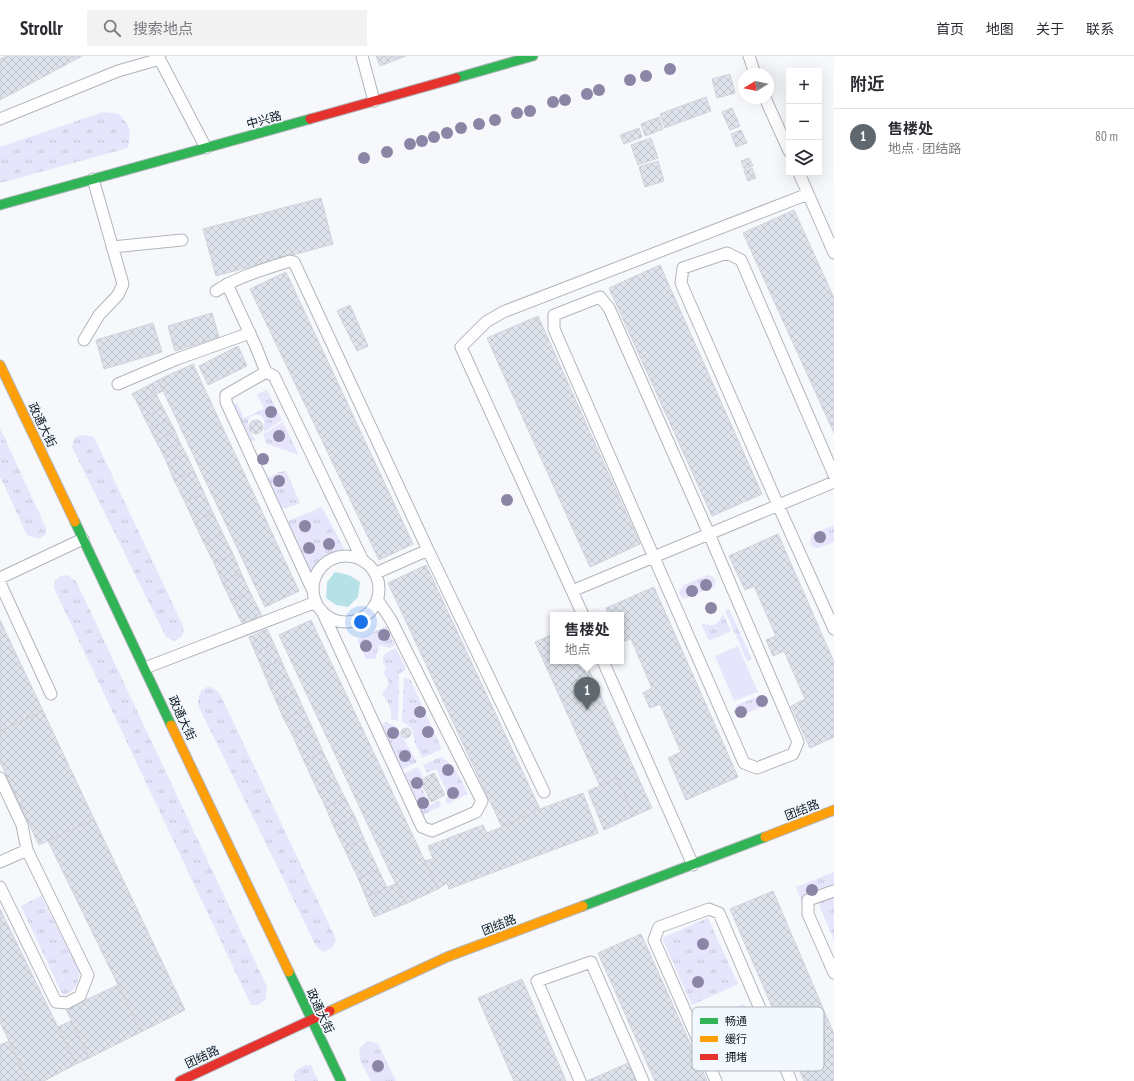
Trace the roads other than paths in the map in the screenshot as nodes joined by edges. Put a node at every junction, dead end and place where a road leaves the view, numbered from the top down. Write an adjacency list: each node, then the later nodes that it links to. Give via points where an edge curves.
1 (362, 56): 6 (lane)
2 (533, 56): 6 (street, 中兴路)
3 (749, 56): 5 (lane)
4 (159, 57): 8 (lane); 10 (lane)
5 (753, 68)
6 (374, 101): 10 (street, 中兴路)
7 (768, 104): 9 (lane)
8 (0, 119)
9 (786, 144)
10 (206, 148): 12 (street, 中兴路)
11 (800, 176): 13 (lane)
12 (93, 179): 14 (street, 中兴路); 16 (lane)
13 (808, 194): 17 (lane); 36 (lane, via 503,312 486,322 461,347)
14 (0, 205)
15 (182, 240): 16 (lane)
16 (112, 247): 21 (lane, via 123,284)
17 (834, 253)
18 (227, 284): 19 (lane); 20 (lane); 30 (lane, via 290,260 294,262)
19 (216, 290)
20 (250, 333): 23 (lane); 24 (lane, via 177,359)
21 (84, 340)
22 (0, 365): 29 (street, 政通大街)
23 (266, 372): 32 (lane, via 274,376); 38 (lane, via 226,395 226,402)
24 (118, 384)
25 (834, 475): 27 (lane, via 741,260 727,253 683,268 681,283)
26 (834, 482): 27 (lane)
27 (778, 505): 28 (lane); 40 (lane)
28 (709, 534): 31 (lane); 31 (lane, via 798,742 793,754 758,768 744,763); 31 (lane, via 609,308 600,297 554,315 554,329)
29 (83, 539): 34 (lane); 42 (street, 政通大街)
30 (428, 550): 33 (lane); 45 (lane)
31 (654, 557): 36 (lane)
32 (363, 561): 33 (lane); 38 (lane, via 348,555 327,562 314,580)
33 (376, 573): 37 (lane, via 379,583)
34 (0, 578)
35 (0, 583): 43 (lane)
36 (572, 590): 39 (lane)
37 (377, 599): 38 (lane, via 369,613 350,622 330,618); 38 (lane, via 391,620 482,801 476,812 432,831 422,827)
38 (317, 602): 42 (lane)
39 (582, 612)
40 (834, 628)
41 (604, 664): 49 (lane)
42 (145, 668): 54 (street, 政通大街)
43 (51, 694)
44 (0, 778): 47 (lane, via 22,825)
45 (544, 792)
46 (834, 810): 49 (street, 团结路)
47 (27, 850): 48 (lane); 50 (lane, via 88,975 80,996 67,1003 56,1002)
48 (0, 862)
49 (693, 865): 54 (street, 团结路, via 447,957)
50 (0, 887)
51 (834, 890): 52 (lane, via 808,900 808,914)
52 (834, 973)
53 (759, 1007): 55 (lane, via 719,913 709,909 659,927 654,940)
54 (311, 1020): 58 (street, 团结路); 59 (street, 政通大街)
55 (692, 1026)
56 (712, 1071): 62 (lane)
57 (787, 1071): 63 (lane)
58 (180, 1081)
59 (341, 1081)
60 (580, 1081): 61 (lane, via 537,981 591,962)
61 (643, 1081)
62 (716, 1081)
63 (791, 1081)

